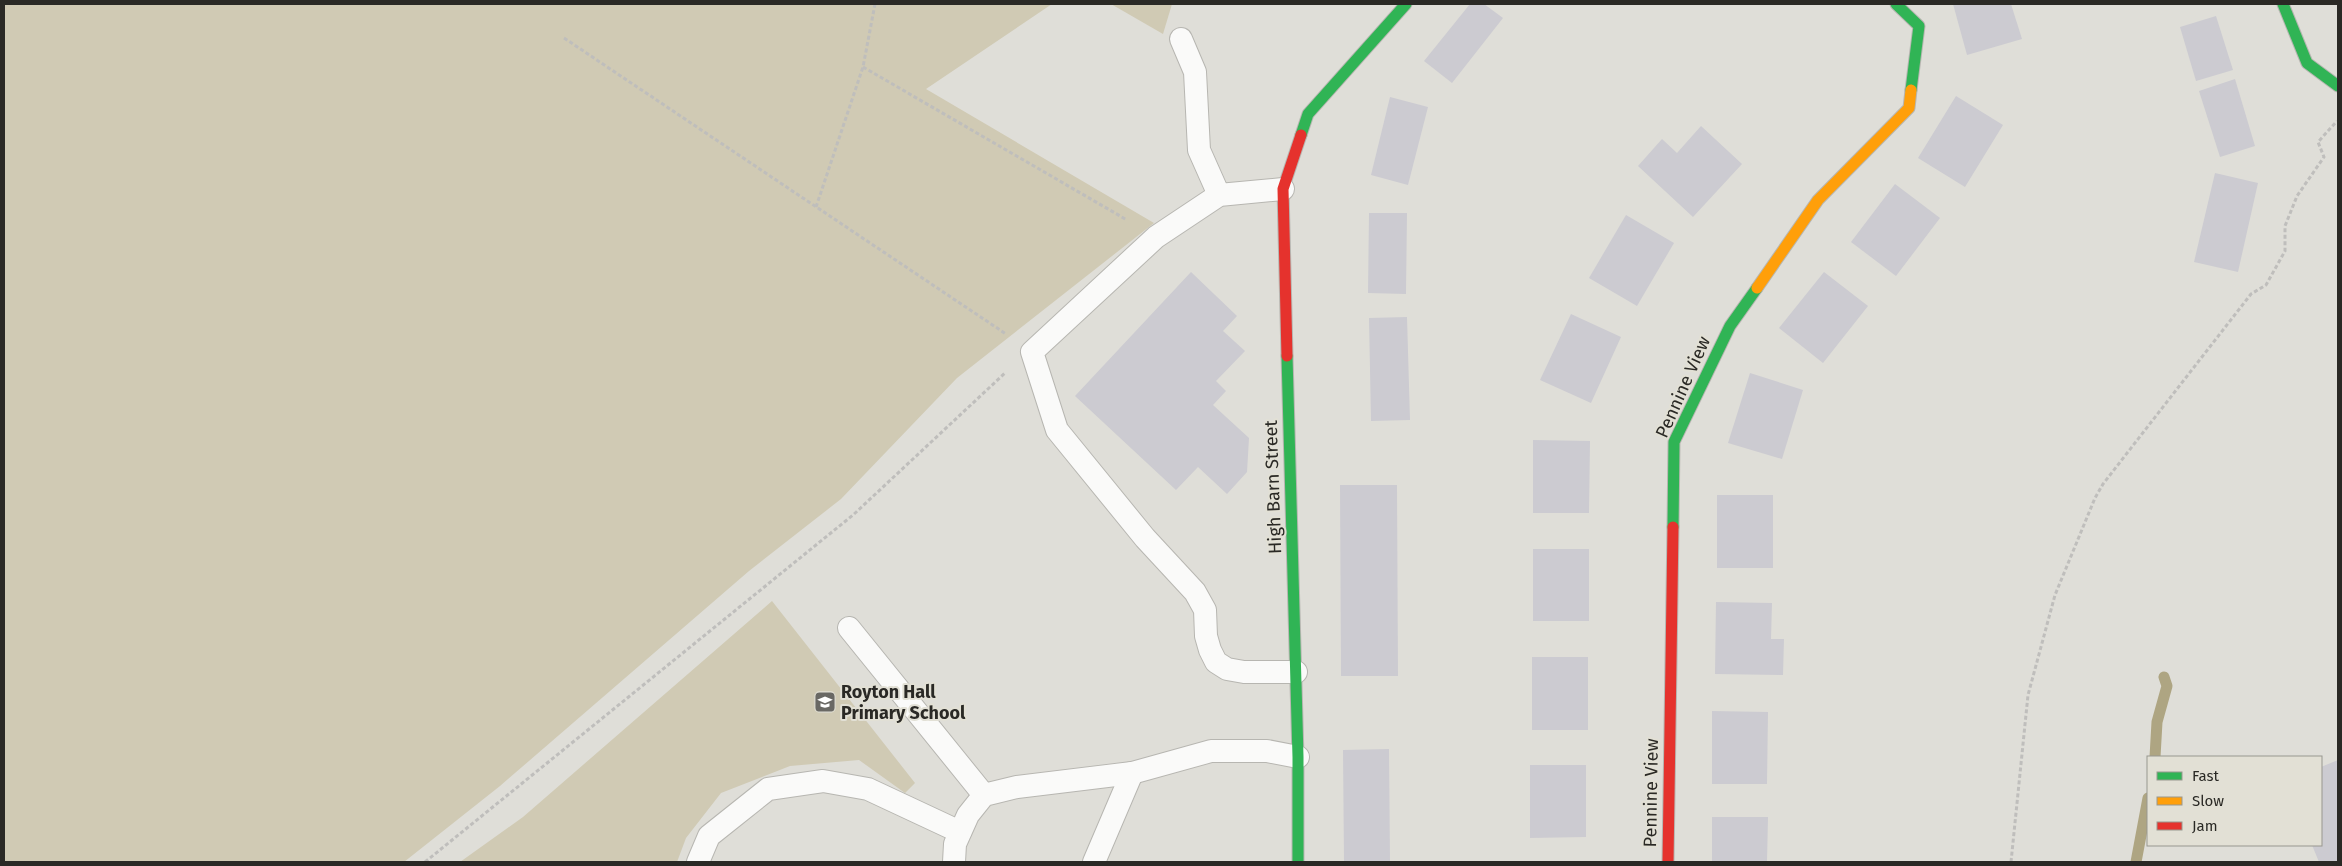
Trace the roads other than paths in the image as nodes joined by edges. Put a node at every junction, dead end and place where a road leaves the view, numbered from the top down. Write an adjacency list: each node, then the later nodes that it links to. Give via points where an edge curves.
1 (1406, 4): 6 (street, High Barn Street, via 1308,114)
2 (1896, 4): 18 (street, Pennine View, via 1919,26 1909,108 1813,208 1730,326 1674,442)
3 (2283, 4): 5 (street, via 2307,63)
4 (1181, 39): 7 (lane, via 1194,72 1199,150)
5 (2338, 86)
6 (1283, 189): 7 (lane); 9 (street, High Barn Street)
7 (1219, 194): 9 (lane, via 1156,237 1032,352 1057,430 1145,538 1195,592 1205,610 1206,636 1216,662 1227,669 1244,672)
8 (849, 628): 12 (lane)
9 (1296, 672): 10 (street, High Barn Street)
10 (1298, 757): 11 (lane, via 1267,751 1211,751); 17 (street, High Barn Street)
11 (1132, 773): 12 (lane, via 1017,787); 16 (lane)
12 (984, 795): 13 (lane, via 968,815)
13 (960, 832): 14 (lane, via 868,789 823,781 768,789 708,836); 15 (lane, via 955,844)
14 (698, 862)
15 (954, 862)
16 (1094, 862)
17 (1298, 862)
18 (1668, 862)

